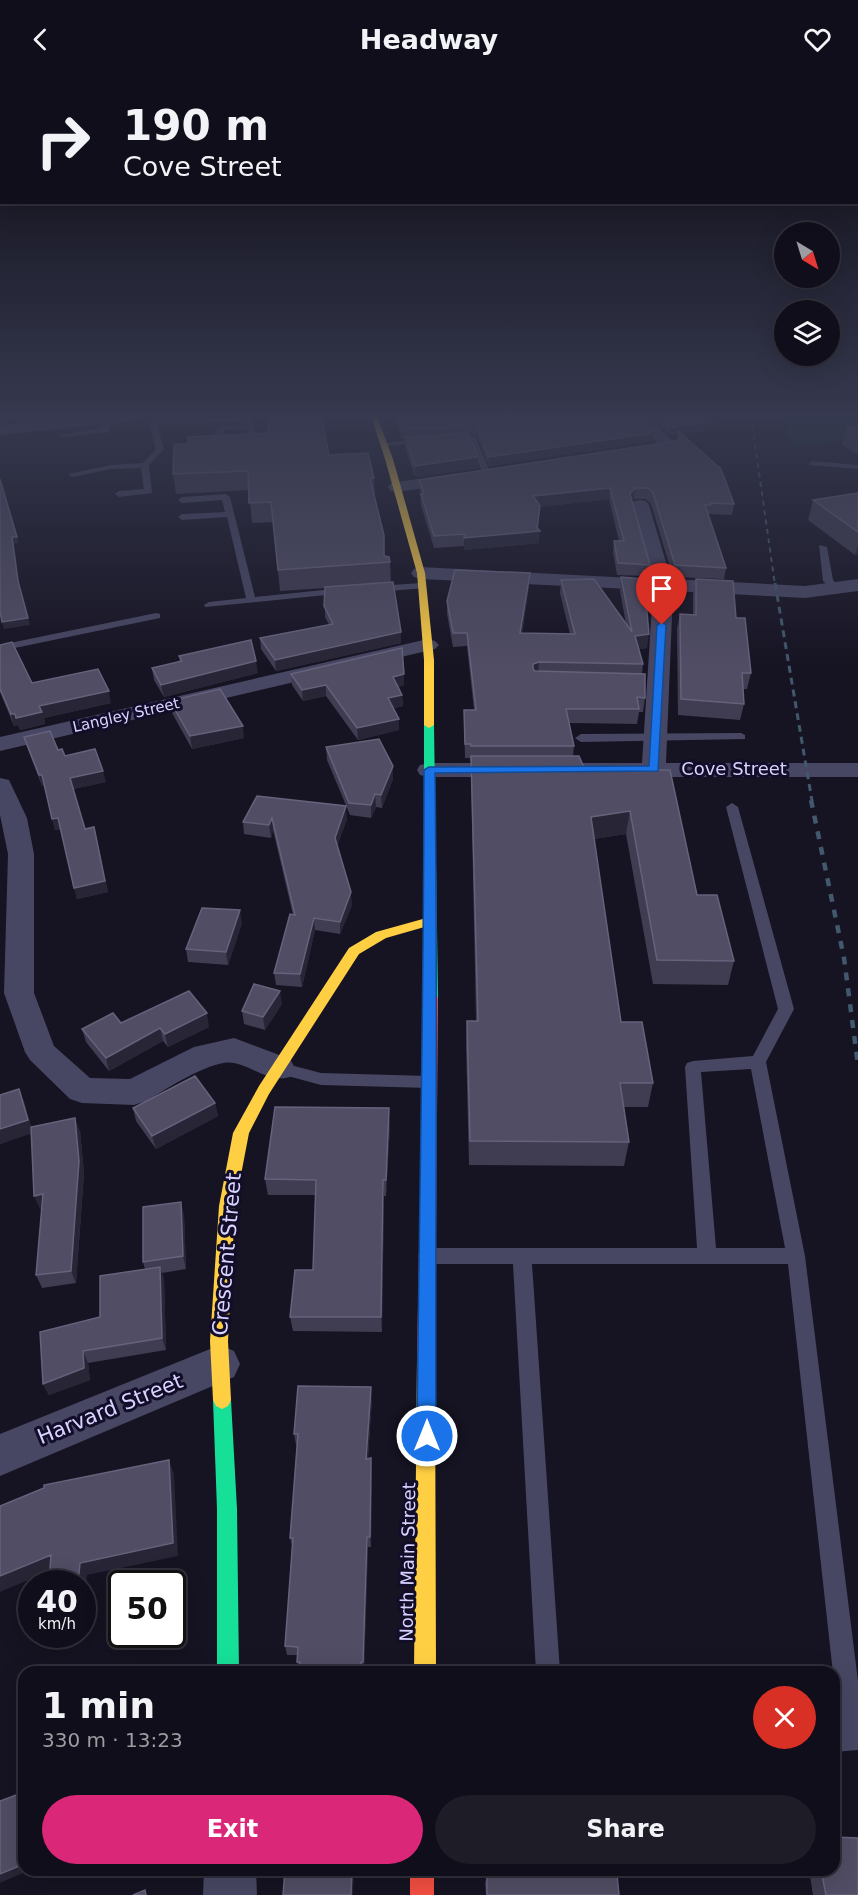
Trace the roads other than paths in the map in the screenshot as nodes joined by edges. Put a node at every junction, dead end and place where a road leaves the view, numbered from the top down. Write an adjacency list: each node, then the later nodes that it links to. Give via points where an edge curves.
1 (227, 501): 4 (lane)
2 (401, 501): 7 (main road, North Main Street)
3 (640, 505): 8 (street)
4 (230, 514): 5 (lane); 13 (lane)
5 (182, 517)
6 (822, 547): 10 (lane, via 828,581)
7 (422, 580): 8 (street); 12 (lane); 16 (main road, North Main Street)
8 (663, 585): 10 (street, via 805,592); 18 (street, via 653,683)
9 (858, 585): 10 (street)
10 (837, 589)
11 (354, 590): 13 (lane)
12 (365, 590)
13 (251, 600): 14 (lane)
14 (209, 605)
15 (156, 616): 17 (lane)
16 (428, 645): 21 (street, Langley Street); 23 (main road, North Main Street)
17 (0, 648)
18 (657, 737): 19 (lane); 20 (lane); 22 (street)
19 (741, 737)
20 (581, 738)
21 (0, 744)
22 (654, 769): 23 (street, Cove Street); 24 (street, Cove Street)
23 (429, 770): 27 (main road, North Main Street)
24 (858, 770)
25 (0, 785): 28 (street, via 14,818 21,854)
26 (732, 807): 29 (lane, via 786,1009)
27 (430, 921): 30 (main road, Crescent Street, via 390,932 354,951); 31 (main road, North Main Street)
28 (10, 983): 30 (street, via 19,993 41,1052 82,1090 134,1092 205,1055 234,1050)
29 (758, 1062): 34 (lane, via 693,1067); 35 (lane)
30 (279, 1068): 31 (lane, via 321,1079); 36 (main road, Crescent Street, via 239,1143 227,1206)
31 (429, 1082): 32 (main road, North Main Street)
32 (427, 1256): 33 (lane); 39 (main road, North Main Street)
33 (522, 1256): 34 (lane); 40 (lane)
34 (707, 1256): 35 (lane)
35 (796, 1256): 41 (lane, via 853,1740)
36 (220, 1364): 37 (street, Harvard Street); 38 (main road, Crescent Street, via 227,1509)
37 (0, 1455)
38 (228, 1666)
39 (425, 1666)
40 (548, 1666)
41 (840, 1740)
42 (230, 1876): 44 (street)
43 (422, 1876): 45 (main road)
44 (230, 1895)
45 (422, 1895)

